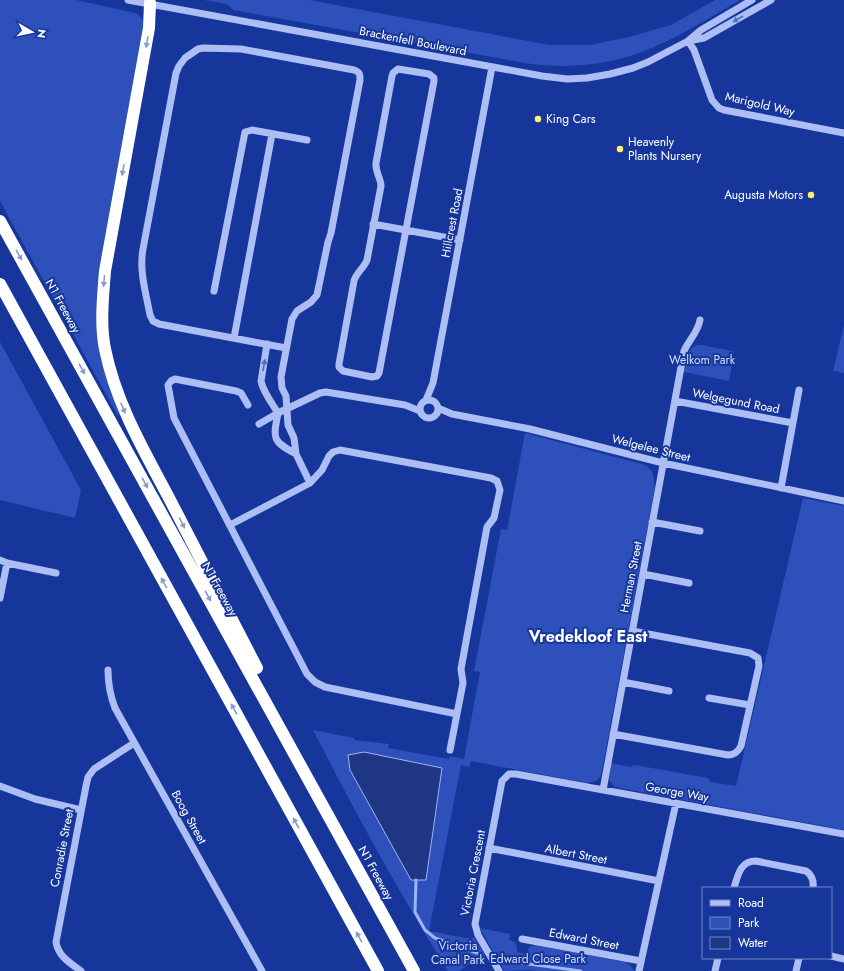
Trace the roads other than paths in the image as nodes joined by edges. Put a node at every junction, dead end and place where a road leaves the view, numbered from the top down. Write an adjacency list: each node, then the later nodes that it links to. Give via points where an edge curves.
1 (128, 0): 4 (street, Brackenfell Boulevard)
2 (752, 0): 5 (street, Brackenfell Boulevard, via 701,30)
3 (771, 0): 5 (street, Brackenfell Boulevard, one-way to 5, via 704,38)
4 (150, 2): 6 (street, Brackenfell Boulevard); 50 (highway, one-way to 50, via 150,26 105,271 105,348 110,370 129,422 257,669)
5 (688, 41): 6 (street, Brackenfell Boulevard, via 641,65 587,78 567,79); 7 (street, Marigold Way, via 694,50 712,100 719,108)
6 (492, 67): 13 (street, Hillcrest Road)
7 (844, 133)
8 (272, 134): 9 (street); 15 (street, via 250,130 244,134); 17 (street)
9 (307, 140)
10 (0, 221): 50 (highway, N1 Freeway, one-way to 50)
11 (374, 224): 12 (street); 12 (street, via 367,260 354,281 339,367 343,371 372,377 379,373); 12 (street, via 381,183 376,163 392,76 398,69 422,73 432,76 434,81)
12 (407, 230): 13 (street)
13 (460, 240): 20 (street, Hillcrest Road)
14 (0, 284): 77 (highway, one-way to 14)
15 (214, 291)
16 (700, 320): 22 (street, Herman Street, via 684,351)
17 (234, 338): 18 (street); 19 (street, via 153,321 142,274 142,259 176,73 185,58 203,48 241,49 354,70 360,74 332,233 318,291 314,300 293,316)
18 (267, 344): 19 (street); 29 (street, one-way to 18, via 261,380)
19 (286, 348): 27 (street, via 281,378)
20 (433, 383): 23 (street, Hillcrest Road); 26 (street, Hillcrest Road)
21 (799, 390): 32 (street, Welgegund Road)
22 (675, 401): 32 (street, Welgegund Road); 35 (street, Herman Street)
23 (424, 402): 25 (street); 26 (street, via 431,400); 28 (street)
24 (248, 405): 40 (street, via 241,393 236,391 175,379 168,385 174,418)
25 (405, 405): 27 (street, via 326,392); 28 (street)
26 (437, 405): 30 (street, Welgelee Street); 31 (street, via 437,413)
27 (287, 408): 29 (street); 34 (street, via 288,425 294,438)
28 (420, 411): 31 (street, via 425,417)
29 (278, 413): 33 (street); 34 (street, via 274,432 280,446)
30 (452, 414): 31 (street, Welgelee Street); 35 (street, Welgelee Street, via 530,429)
31 (433, 417)
32 (793, 423): 37 (street, Welgegund Road)
33 (259, 424)
34 (296, 454): 36 (street)
35 (663, 463): 37 (street, Welgelee Street); 39 (street, Herman Street)
36 (310, 483): 40 (street); 54 (street, via 320,474 328,456 340,450 490,478 499,484 500,490 494,518 488,527 461,669 462,683)
37 (781, 488): 38 (street, Welgelee Street)
38 (844, 501)
39 (652, 522): 41 (street); 44 (street, Herman Street)
40 (230, 525): 54 (street, via 311,679 325,687)
41 (700, 531)
42 (3, 561): 43 (street); 46 (street)
43 (56, 573)
44 (643, 574): 45 (street); 47 (street, Herman Street)
45 (689, 583)
46 (0, 598)
47 (632, 632): 49 (street, Herman Street); 53 (street, via 753,654 760,663)
48 (108, 670): 56 (street, Boog Street, via 110,697)
49 (622, 682): 51 (street); 55 (street, Herman Street)
50 (259, 689): 69 (highway, N1 Freeway)
51 (669, 691)
52 (709, 698): 53 (street)
53 (750, 705): 55 (street, via 740,749 731,755)
54 (457, 714): 57 (street)
55 (613, 734): 60 (street, Herman Street)
56 (134, 743): 62 (street, Conradie Street, via 91,772); 76 (street, Boog Street)
57 (450, 750)
58 (506, 776): 60 (street, George Way, via 516,774); 64 (street, Victoria Crescent, via 502,781)
59 (0, 786): 62 (street, via 35,799)
60 (603, 790): 61 (street, George Way)
61 (676, 803): 63 (street, George Way); 65 (street)
62 (81, 810): 75 (street, Conradie Street, via 56,947 62,956)
63 (844, 834)
64 (489, 848): 65 (street, Albert Street); 80 (street, Victoria Crescent, via 475,927)
65 (659, 881): 74 (street)
66 (734, 887): 67 (street, via 742,866 756,861 806,871 813,880)
67 (813, 887)
68 (522, 939): 74 (street, Edward Street)
69 (401, 947): 78 (highway, N1 Freeway); 79 (highway)
70 (832, 956): 73 (street)
71 (718, 959): 82 (street)
72 (799, 959): 83 (street)
73 (844, 959)
74 (641, 961): 81 (street)
75 (81, 971)
76 (262, 971)
77 (378, 971)
78 (414, 971)
79 (417, 971)
80 (499, 971)
81 (639, 971)
82 (715, 971)
83 (796, 971)

